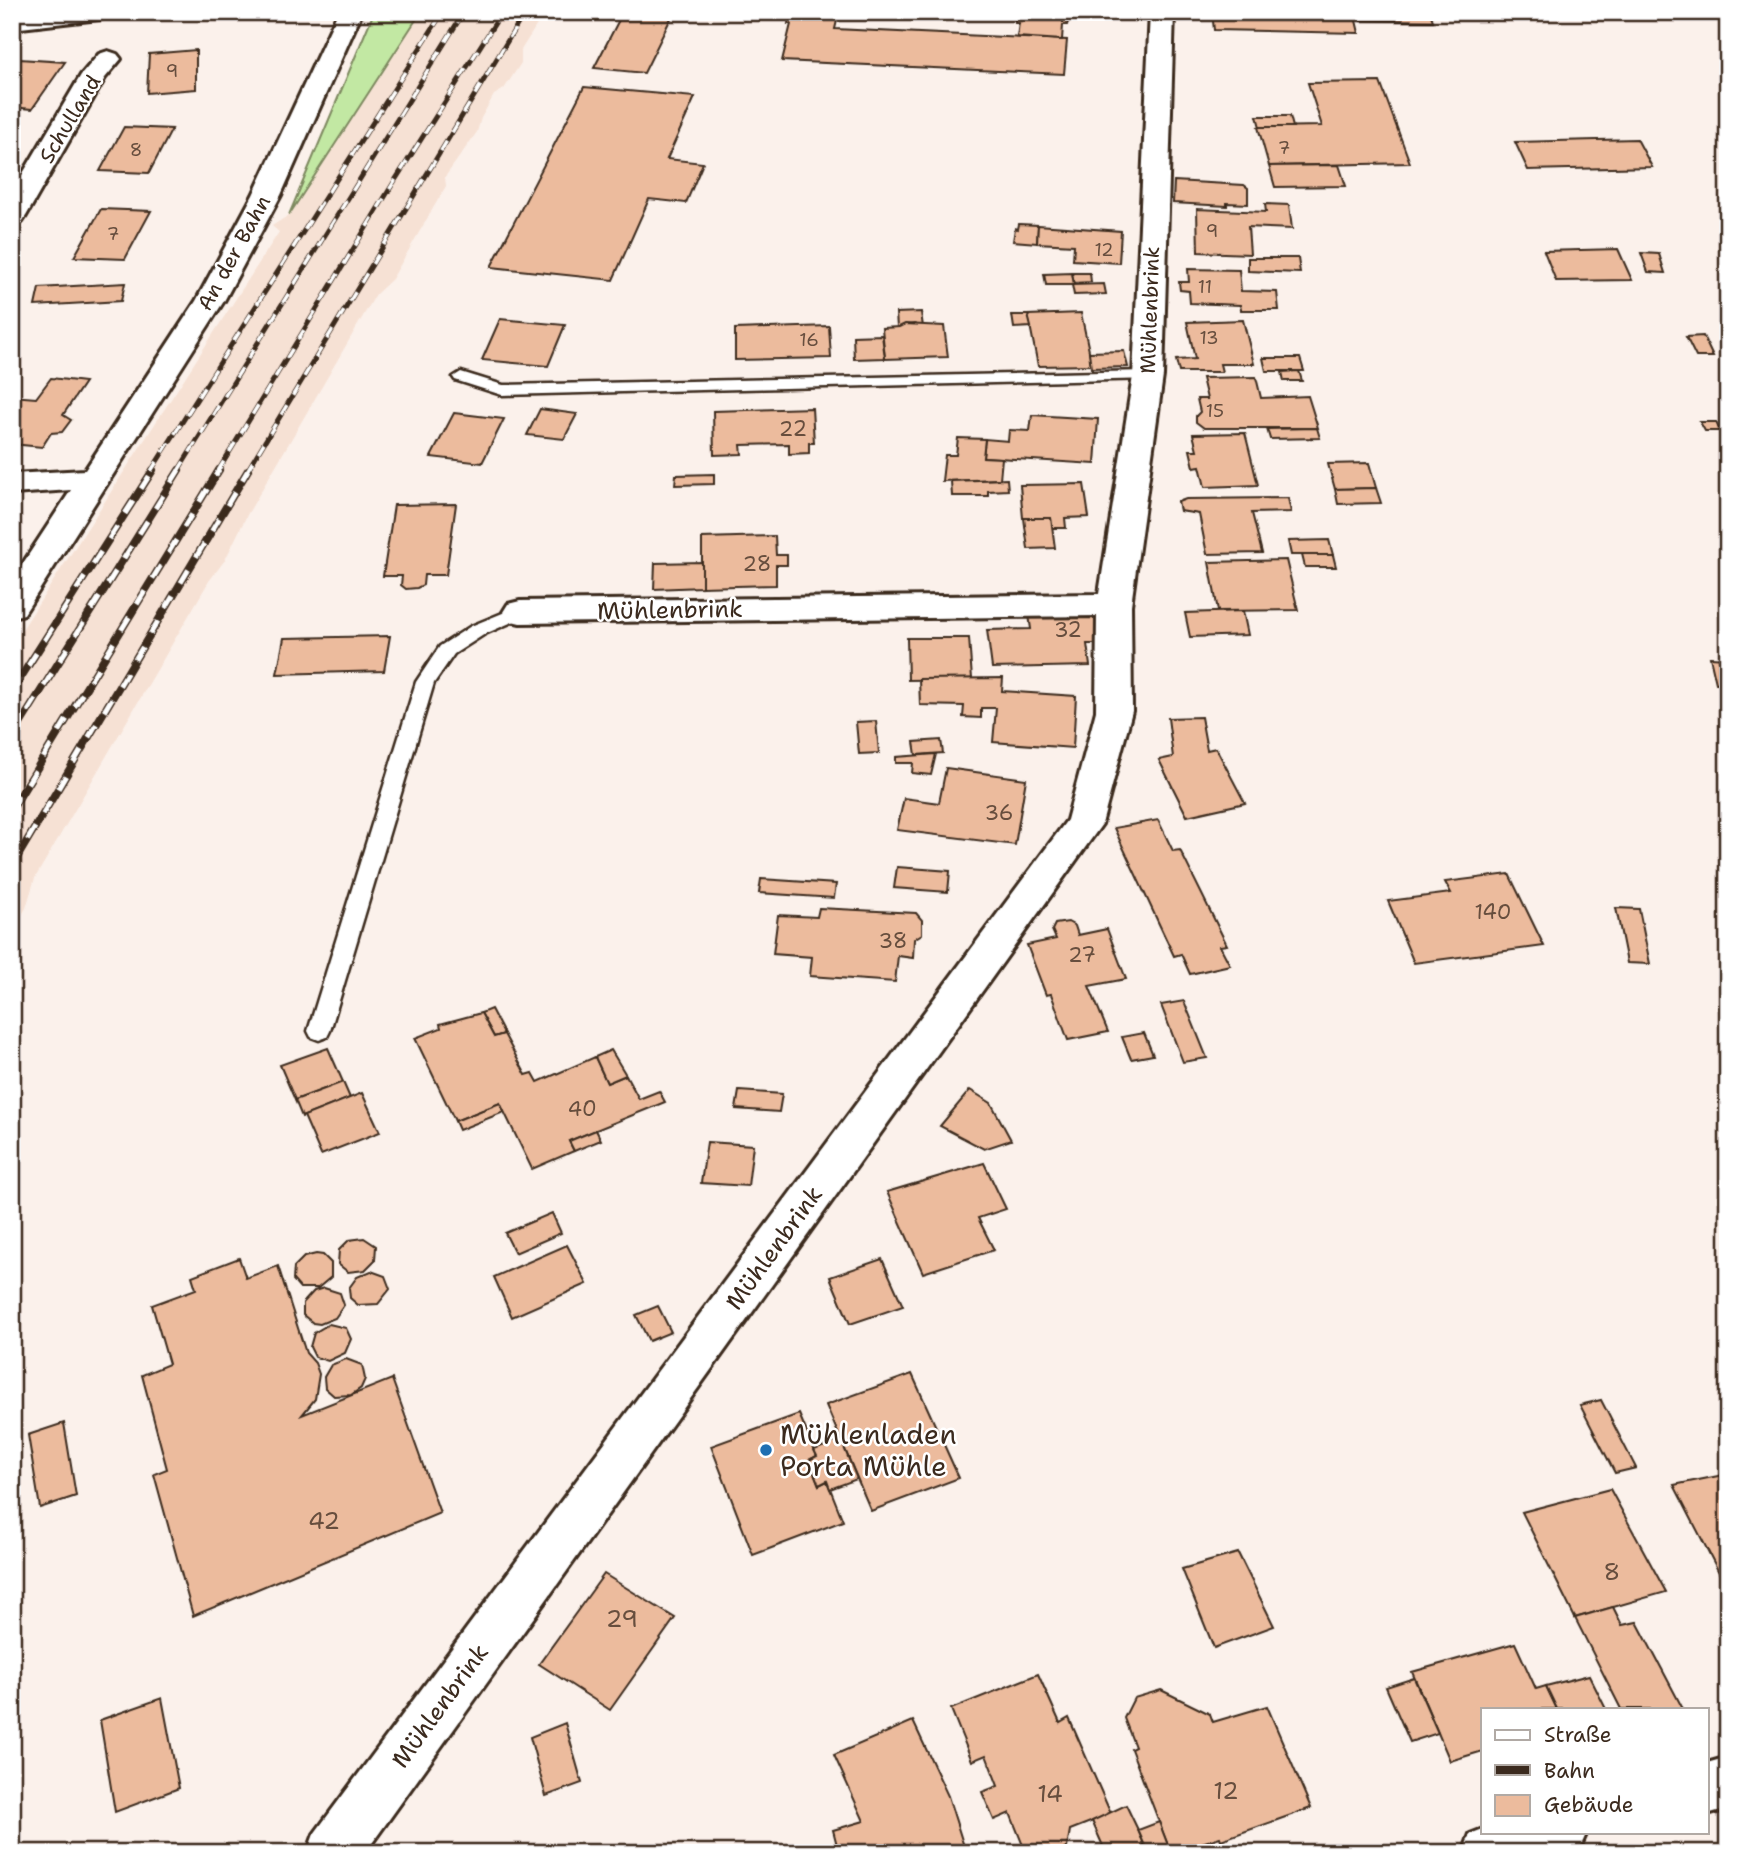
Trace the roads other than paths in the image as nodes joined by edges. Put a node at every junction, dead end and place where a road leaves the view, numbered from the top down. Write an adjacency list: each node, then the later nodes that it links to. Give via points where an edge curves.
1 (99, 12): 4 (street)
2 (349, 12): 9 (street, An der Bahn, via 267,195 210,301)
3 (1163, 12): 7 (street, Mühlenbrink)
4 (12, 22)
5 (108, 59): 6 (street, Schulland, via 94,75)
6 (12, 216)
7 (1148, 376): 8 (lane, via 502,390); 11 (street, Mühlenbrink)
8 (461, 377)
9 (92, 479): 10 (street); 12 (street, An der Bahn)
10 (12, 484)
11 (1114, 605): 13 (street, Mühlenbrink); 18 (street, Mühlenbrink, via 1114,711 1084,824)
12 (12, 606)
13 (520, 612): 14 (lane, via 447,650 425,682)
14 (319, 1031)
15 (1728, 1783): 16 (street)
16 (1708, 1789)
17 (1554, 1834): 19 (street)
18 (333, 1853)
19 (1489, 1853)

